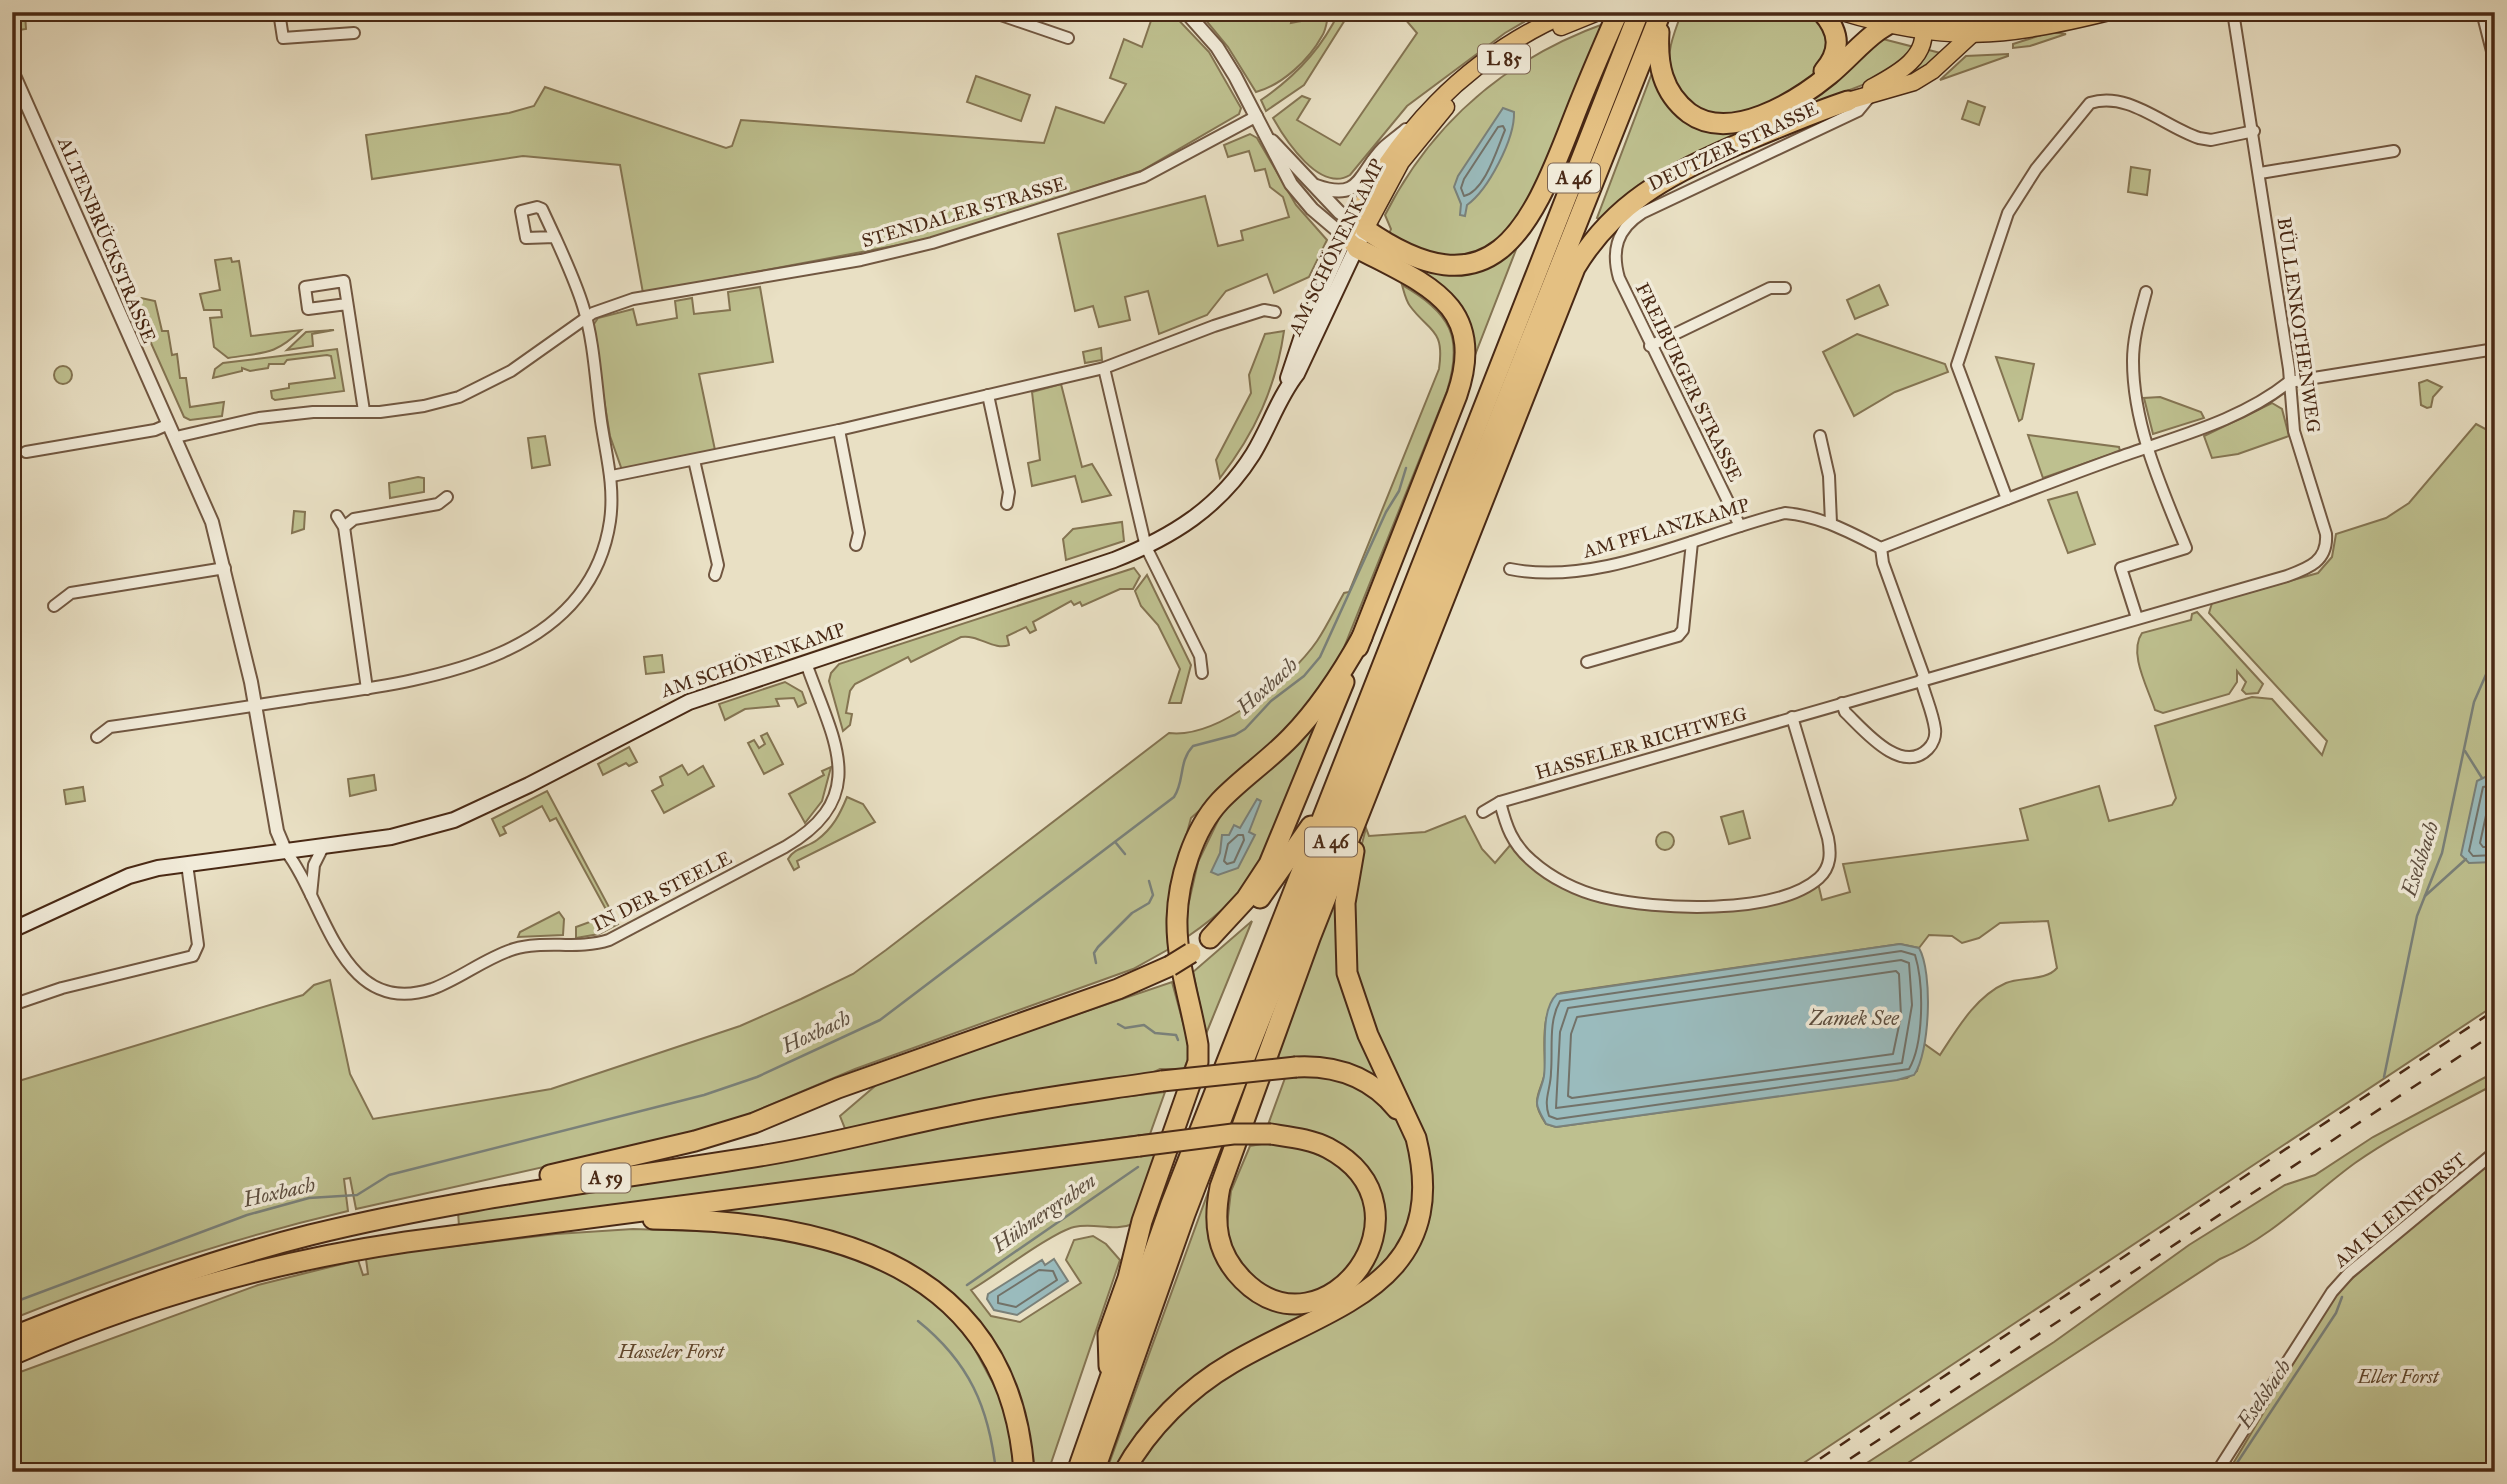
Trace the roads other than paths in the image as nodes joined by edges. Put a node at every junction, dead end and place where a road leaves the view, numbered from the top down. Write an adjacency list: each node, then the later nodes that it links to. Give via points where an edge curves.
1 (279, 12): 18 (street, via 283,38)
2 (992, 12): 20 (street)
3 (1186, 12): 26 (street, via 1217,47)
4 (1570, 12): 27 (main road, AM SCHÖNENKAMP / L 85, via 1501,50)
5 (1618, 12): 34 (highway, via 1541,198 1514,237 1481,260 1446,266 1419,261)
6 (1639, 12): 84 (highway, A 46)
7 (1661, 12): 23 (highway, via 1658,54 1662,77 1678,105 1695,117 1729,124 1749,121); 33 (highway, A 46)
8 (1822, 12): 23 (highway, via 1835,31 1836,48 1831,63)
9 (1842, 12): 16 (main road)
10 (2052, 12): 15 (main road, via 1987,20)
11 (2109, 12): 19 (main road, via 2022,31)
12 (2233, 12): 28 (street, BÜLLENKOTHENWEG)
13 (2482, 12): 21 (street)
14 (1597, 13): 34 (main road, AM SCHÖNENKAMP / L 85, via 1531,42 1471,83 1446,106)
15 (1910, 13): 16 (highway); 17 (main road, via 1921,22)
16 (1884, 25): 17 (main road); 23 (highway)
17 (1923, 32): 19 (main road); 24 (main road, via 1914,58)
18 (354, 33)
19 (1971, 35): 24 (main road, via 1923,77)
20 (1068, 38)
21 (2495, 63)
22 (12, 71): 49 (street, ALTENBRÜCKSTRASSE)
23 (1809, 88)
24 (1874, 90): 25 (main road)
25 (1853, 106): 36 (street, DEUTZER STRASSE, via 1642,213 1625,226); 37 (highway, via 1788,122 1667,177 1609,221)
26 (1257, 116): 29 (street); 42 (street, STENDALER STRASSE, via 1143,177 932,243 633,299)
27 (1413, 125): 32 (street, via 1384,149 1352,188 1335,193); 34 (main road, AM SCHÖNENKAMP / L 85, via 1364,198)
28 (2254, 131): 31 (street, BÜLLENKOTHENWEG); 58 (street, via 2199,138 2142,110 2102,99 2084,107 2014,202 1958,365)
29 (1268, 135): 32 (street); 34 (street, via 1290,184 1312,209)
30 (2393, 150): 31 (street)
31 (2260, 173): 46 (street, BÜLLENKOTHENWEG)
32 (1312, 185): 34 (street)
33 (1579, 217): 37 (highway); 104 (highway, A 46, via 1243,1063)
34 (1350, 232): 66 (main road, AM SCHÖNENKAMP / L 85, via 1297,374 1252,454 1231,485 1182,528); 74 (highway, via 1448,304 1460,325 1467,357 1457,395)
35 (555, 237): 42 (street)
36 (1615, 252): 43 (street, FREIBURGER STRASSE, via 1619,278)
37 (1575, 268): 86 (highway)
38 (1785, 288): 43 (street, via 1770,288)
39 (2146, 292): 53 (street, via 2133,361)
40 (347, 304): 48 (street)
41 (1275, 312): 45 (street, via 1264,310 1214,326)
42 (585, 318): 48 (street, STENDALER STRASSE, via 511,371 475,390 424,406); 56 (street)
43 (1650, 346): 62 (street, FREIBURGER STRASSE)
44 (2495, 349): 46 (street)
45 (1104, 368): 47 (street); 66 (street)
46 (2289, 382): 53 (street, via 2216,424); 68 (street, BÜLLENKOTHENWEG, via 2294,431 2326,534 2326,547)
47 (988, 395): 50 (street); 59 (street, via 1009,492)
48 (363, 411): 52 (street, STENDALER STRASSE, via 259,418)
49 (169, 424): 52 (street, ALTENBRÜCKSTRASSE); 54 (street)
50 (839, 430): 55 (street); 65 (street, via 859,533)
51 (1820, 436): 61 (street, via 1829,476)
52 (176, 437): 69 (street, ALTENBRÜCKSTRASSE, via 212,522)
53 (2147, 447): 58 (street); 73 (street, via 2186,548 2121,568)
54 (26, 452)
55 (694, 460): 56 (street); 71 (street, via 718,565)
56 (612, 476): 79 (street, via 610,523 600,557 557,618 504,652 472,665)
57 (447, 497): 63 (street, via 438,505 354,519)
58 (2007, 499): 67 (street)
59 (1007, 504)
60 (337, 516): 63 (street)
61 (1831, 523): 62 (street, AM PFLANZKAMP, via 1785,513); 67 (street, AM PFLANZKAMP)
62 (1740, 526): 64 (street, AM PFLANZKAMP)
63 (344, 527): 79 (street)
64 (1692, 542): 70 (street, AM PFLANZKAMP, via 1582,571); 75 (street, via 1683,630 1678,636)
65 (856, 545)
66 (1146, 547): 76 (main road, AM SCHÖNENKAMP / L 85); 77 (street, via 1200,656)
67 (1881, 548): 78 (street)
68 (2318, 561): 73 (street, HASSELER RICHTWEG, via 2287,576)
69 (225, 568): 72 (street, via 71,593); 81 (street, ALTENBRÜCKSTRASSE)
70 (1510, 569)
71 (715, 575)
72 (54, 606)
73 (2137, 618): 78 (street, HASSELER RICHTWEG)
74 (1362, 637): 93 (highway, via 1269,864 1246,899); 101 (highway, via 1315,711 1218,803 1189,860 1178,907 1177,936 1198,1062 1108,1334)
75 (1587, 662)
76 (806, 663): 88 (main road, AM SCHÖNENKAMP / L 85, via 676,708 471,813 421,830); 91 (street, IN DER STEELE, via 839,759 836,789 824,817 809,833 785,847 609,940 591,946 514,949 434,988 390,993 373,987 355,972)
77 (1202, 673)
78 (1923, 680): 80 (street, HASSELER RICHTWEG); 80 (street, via 1935,733 1919,755 1902,756 1886,749 1845,712)
79 (368, 689): 81 (street)
80 (1842, 703): 82 (street, HASSELER RICHTWEG)
81 (255, 707): 83 (street, via 110,727); 89 (street, ALTENBRÜCKSTRASSE, via 277,831)
82 (1792, 717): 85 (street, HASSELER RICHTWEG); 85 (street, via 1830,859 1819,878 1775,898 1691,907 1601,897 1550,875 1531,861 1508,833)
83 (97, 737)
84 (1328, 802): 93 (highway, via 1262,896); 101 (highway, A 46, via 1171,1204)
85 (1500, 802): 87 (street, HASSELER RICHTWEG)
86 (1361, 811): 95 (highway, via 1345,903 1347,973 1355,1005); 98 (highway, A 59, bridge, via 1310,937 1222,1181 1215,1213 1224,1256 1249,1286 1281,1301 1315,1301 1334,1293 1354,1278 1368,1258 1375,1237 1369,1189 1361,1174 1326,1146 1271,1134 1233,1134)
87 (1483, 812)
88 (323, 847): 89 (main road, AM SCHÖNENKAMP / L 85); 91 (street, via 314,866)
89 (285, 850): 90 (main road, AM SCHÖNENKAMP / L 85); 91 (street, IN DER STEELE)
90 (187, 864): 92 (main road, AM SCHÖNENKAMP / L 85, via 129,876); 94 (street, via 198,945 193,956)
91 (312, 898)
92 (14, 925)
93 (1210, 938): 97 (highway, bridge, via 1170,966 1118,989 754,1123 649,1153 446,1198)
94 (12, 1005)
95 (1407, 1121): 97 (highway, A 59, bridge, via 1388,1098 1354,1075 1315,1066 1296,1067 1162,1081 961,1113 815,1147); 105 (highway, via 1422,1159 1423,1186 1419,1217 1393,1268 1337,1311 1266,1343 1204,1382 1152,1432)
96 (2495, 1152): 106 (street, AM KLEINFORST, via 2332,1292)
97 (397, 1215): 99 (highway, A 59, via 222,1261)
98 (561, 1222): 100 (highway, A 59, via 312,1258 121,1312); 102 (highway, via 733,1221 816,1235 895,1265 941,1297 987,1347 1017,1417)
99 (12, 1337)
100 (12, 1355)
101 (1110, 1374): 103 (highway, A 46)
102 (1024, 1472)
103 (1077, 1472)
104 (1094, 1472)
105 (1124, 1472)
106 (2217, 1472)

